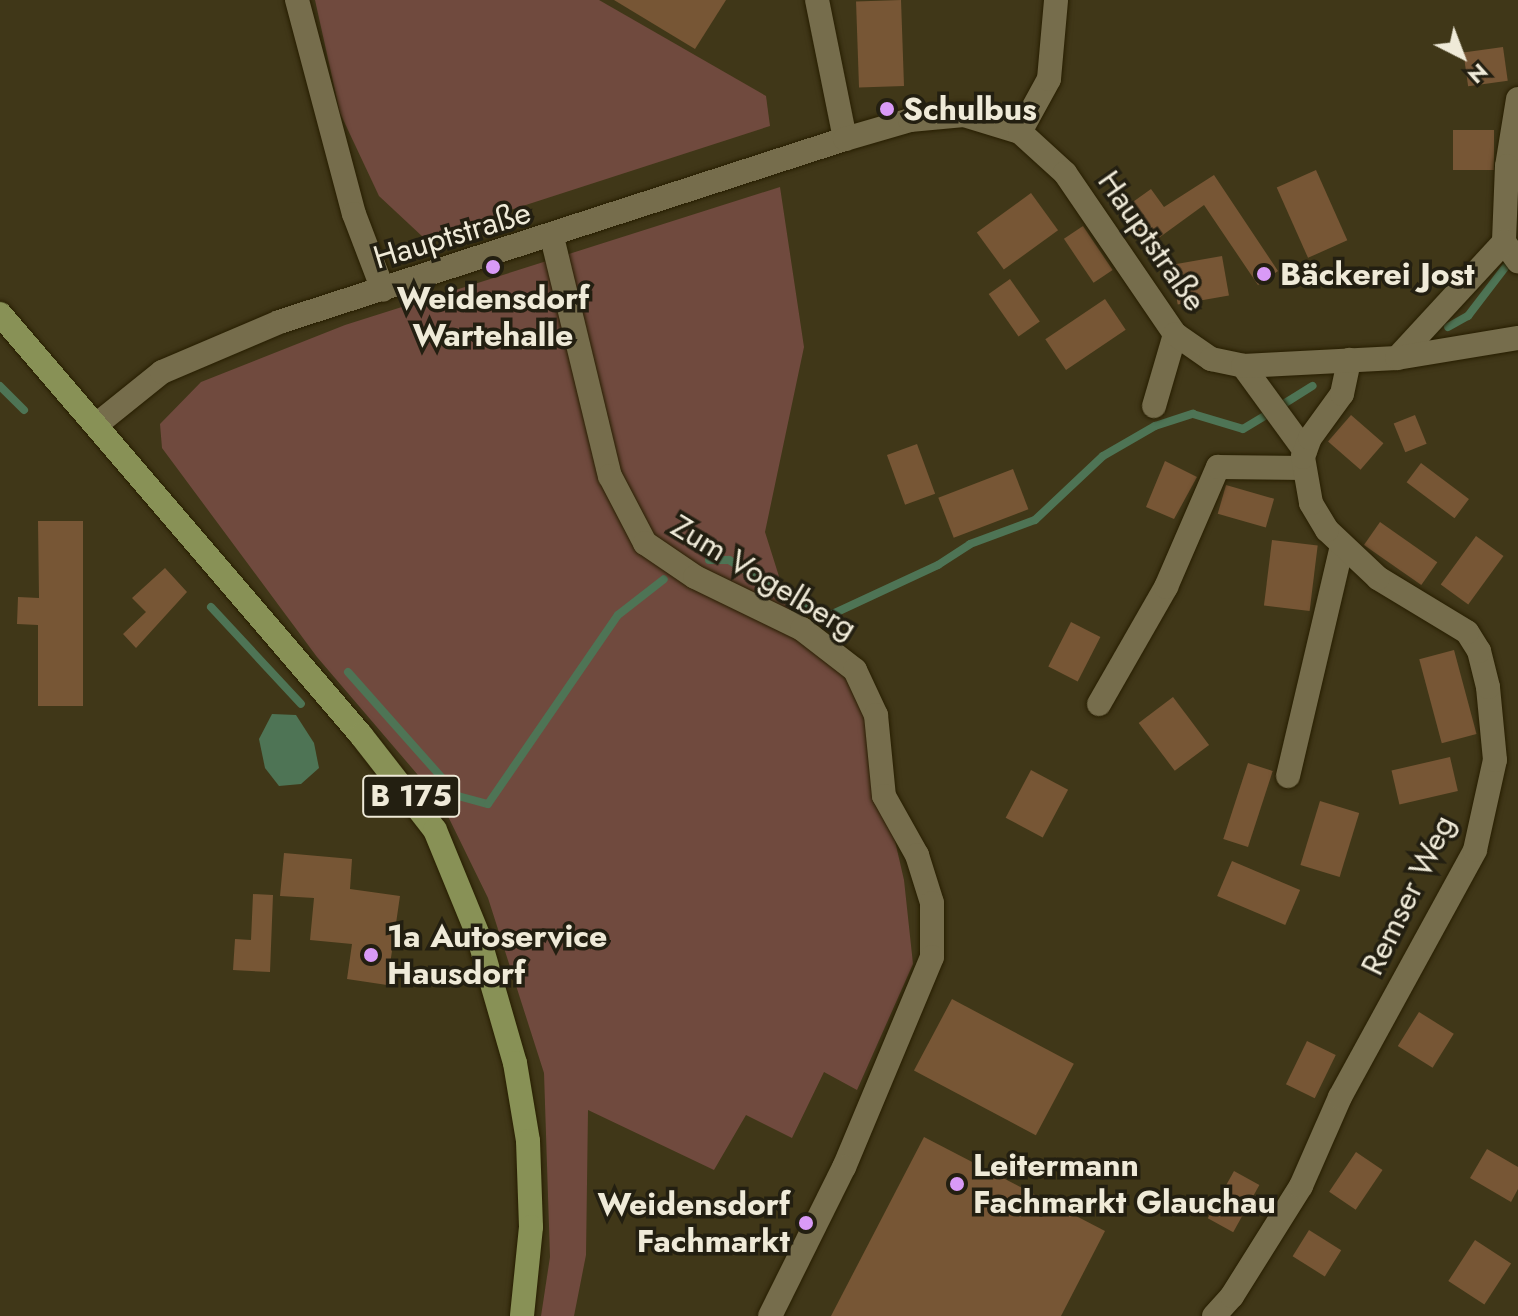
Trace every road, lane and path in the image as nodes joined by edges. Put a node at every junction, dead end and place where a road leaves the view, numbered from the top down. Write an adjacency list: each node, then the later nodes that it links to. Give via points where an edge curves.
1 (297, 0): 9 (street, via 354,214)
2 (817, 0): 6 (street)
3 (1056, 0): 5 (street, via 1049,79)
4 (1518, 99): 8 (street, via 1507,166)
5 (1020, 132): 6 (street, Hauptstraße, via 964,115 910,120); 11 (street, Hauptstraße, via 1065,173)
6 (845, 139): 7 (street, Hauptstraße)
7 (552, 237): 9 (street, Hauptstraße); 23 (street, Zum Vogelberg, via 610,476 645,543 695,577 802,629 855,670 876,715 884,796 917,855 932,903 932,957 844,1167)
8 (1511, 251): 13 (street)
9 (383, 290): 17 (street, Hauptstraße, via 279,322 188,360 136,390)
10 (0, 314): 17 (main road, B 175)
11 (1175, 334): 15 (street, Hauptstraße, via 1211,359); 16 (street)
12 (1518, 338): 13 (street, Hauptstraße)
13 (1397, 358): 14 (street, Hauptstraße)
14 (1349, 360): 15 (street, Hauptstraße); 18 (street, via 1342,394)
15 (1243, 366): 18 (street)
16 (1154, 406)
17 (96, 425): 22 (main road, B 175, via 435,830 478,935 515,1063 528,1141 531,1227)
18 (1305, 460): 19 (street, Remser Weg, via 1311,503); 20 (street, via 1218,467 1166,587)
19 (1342, 546): 21 (street); 24 (street, Remser Weg, via 1378,578 1467,632 1479,651 1488,687 1495,760 1475,850 1340,1097 1301,1186)
20 (1099, 704)
21 (1288, 776)
22 (522, 1316)
23 (770, 1316)
24 (1214, 1316)

